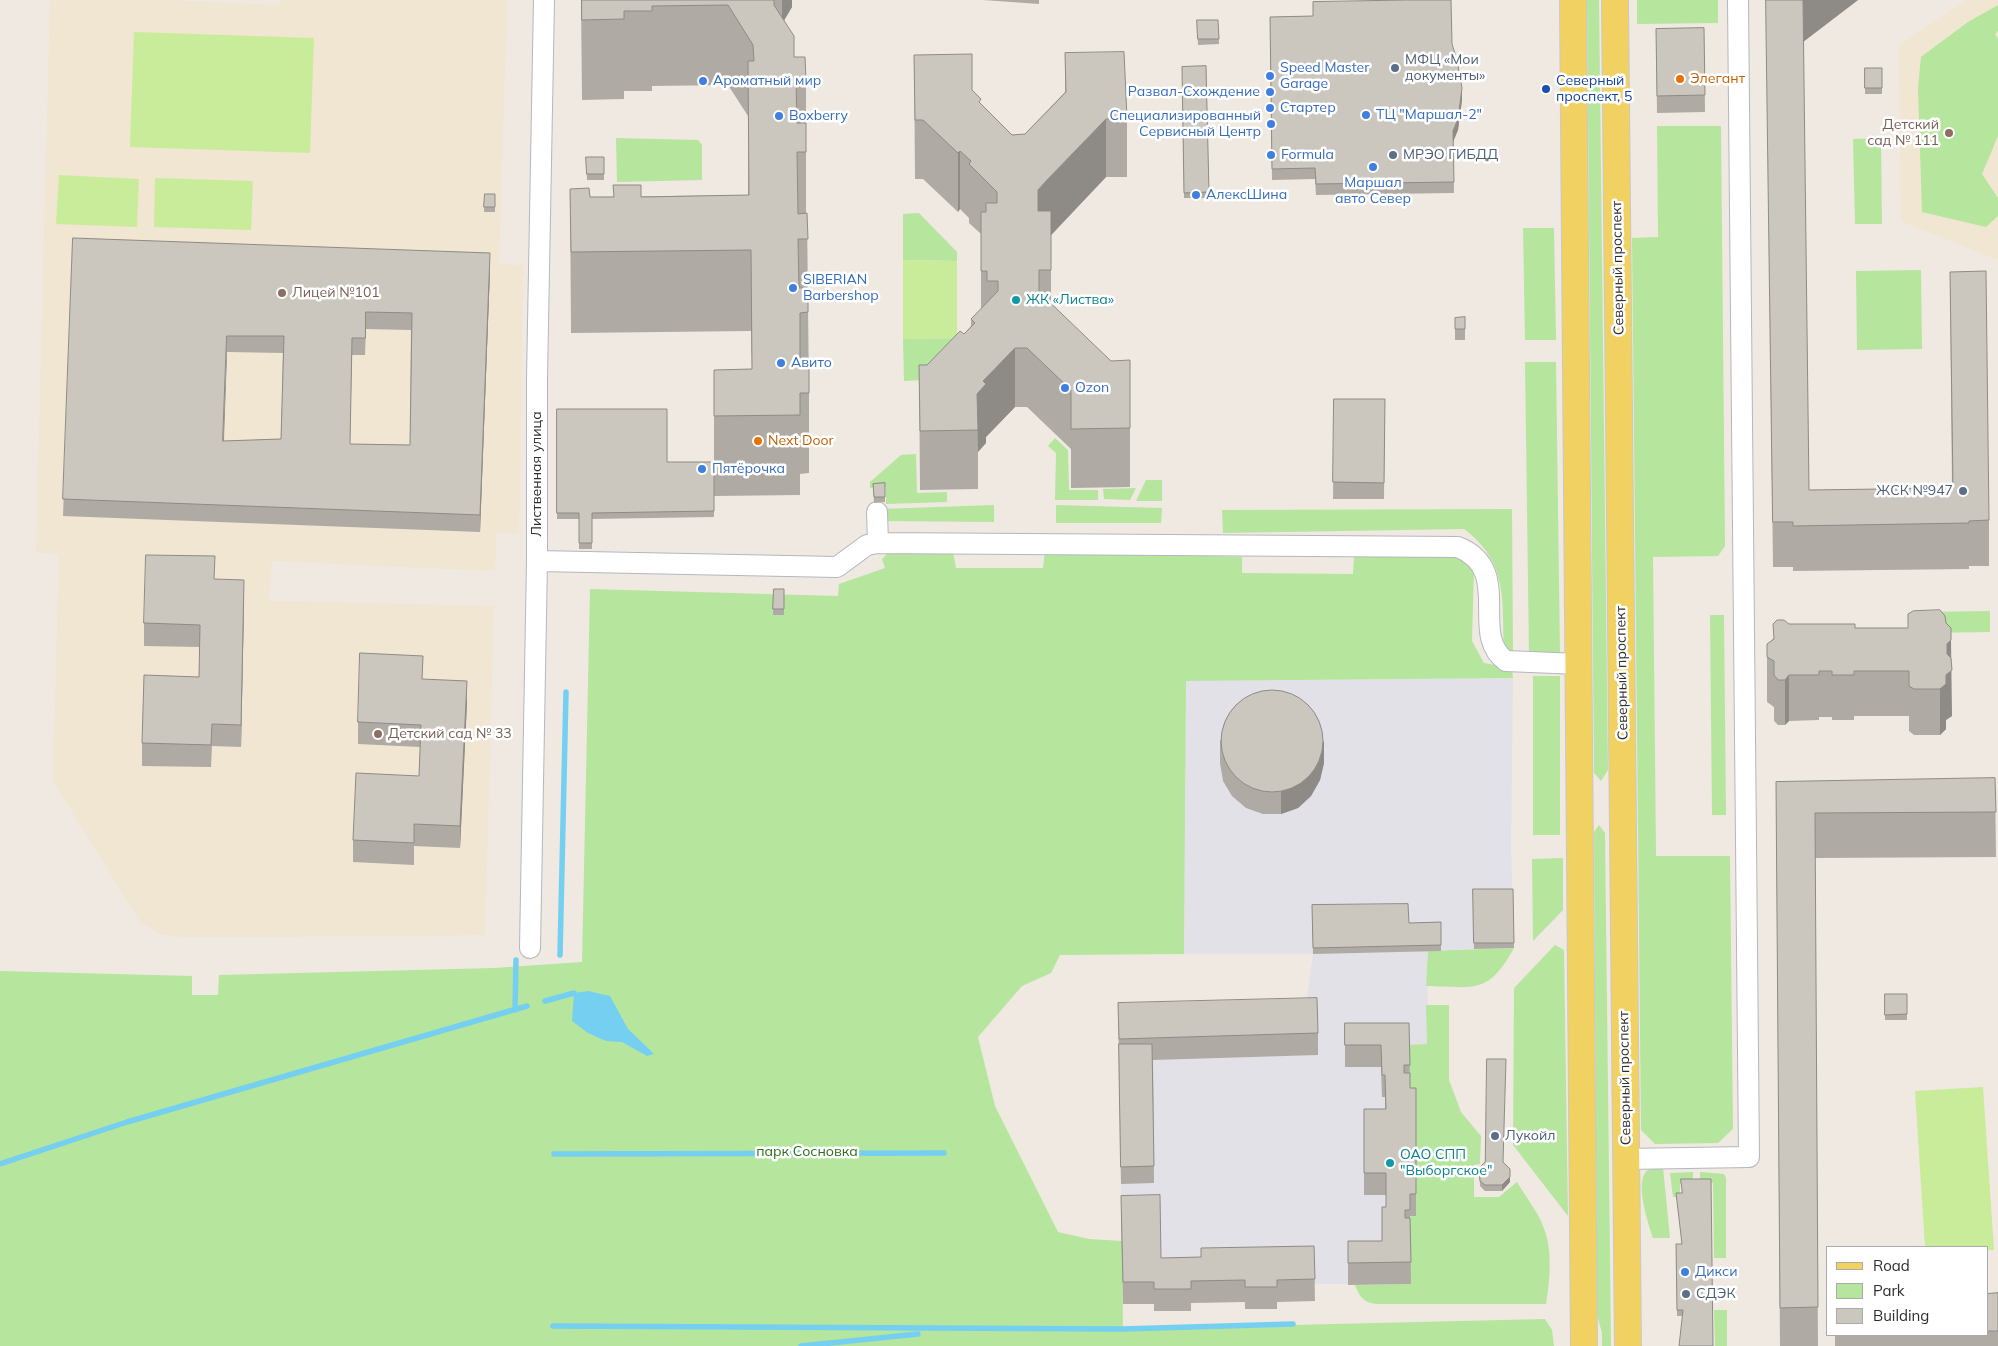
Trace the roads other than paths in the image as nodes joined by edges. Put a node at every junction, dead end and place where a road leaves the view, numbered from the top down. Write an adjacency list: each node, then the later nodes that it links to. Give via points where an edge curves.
1 (544, 0): 7 (street, Лиственная улица, via 537,378)
2 (1573, 0): 8 (main road)
3 (1615, 0): 10 (main road, Северный проспект)
4 (1738, 0): 10 (street, via 1749,1156)
5 (877, 512): 6 (street)
6 (878, 542): 7 (street, via 867,545 837,567); 8 (street, via 1458,547 1482,564 1488,577 1492,642 1497,655 1506,662)
7 (538, 561): 9 (street, Лиственная улица)
8 (1579, 664): 11 (main road)
9 (530, 948)
10 (1626, 1159): 12 (main road, Северный проспект)
11 (1584, 1346)
12 (1628, 1346)

